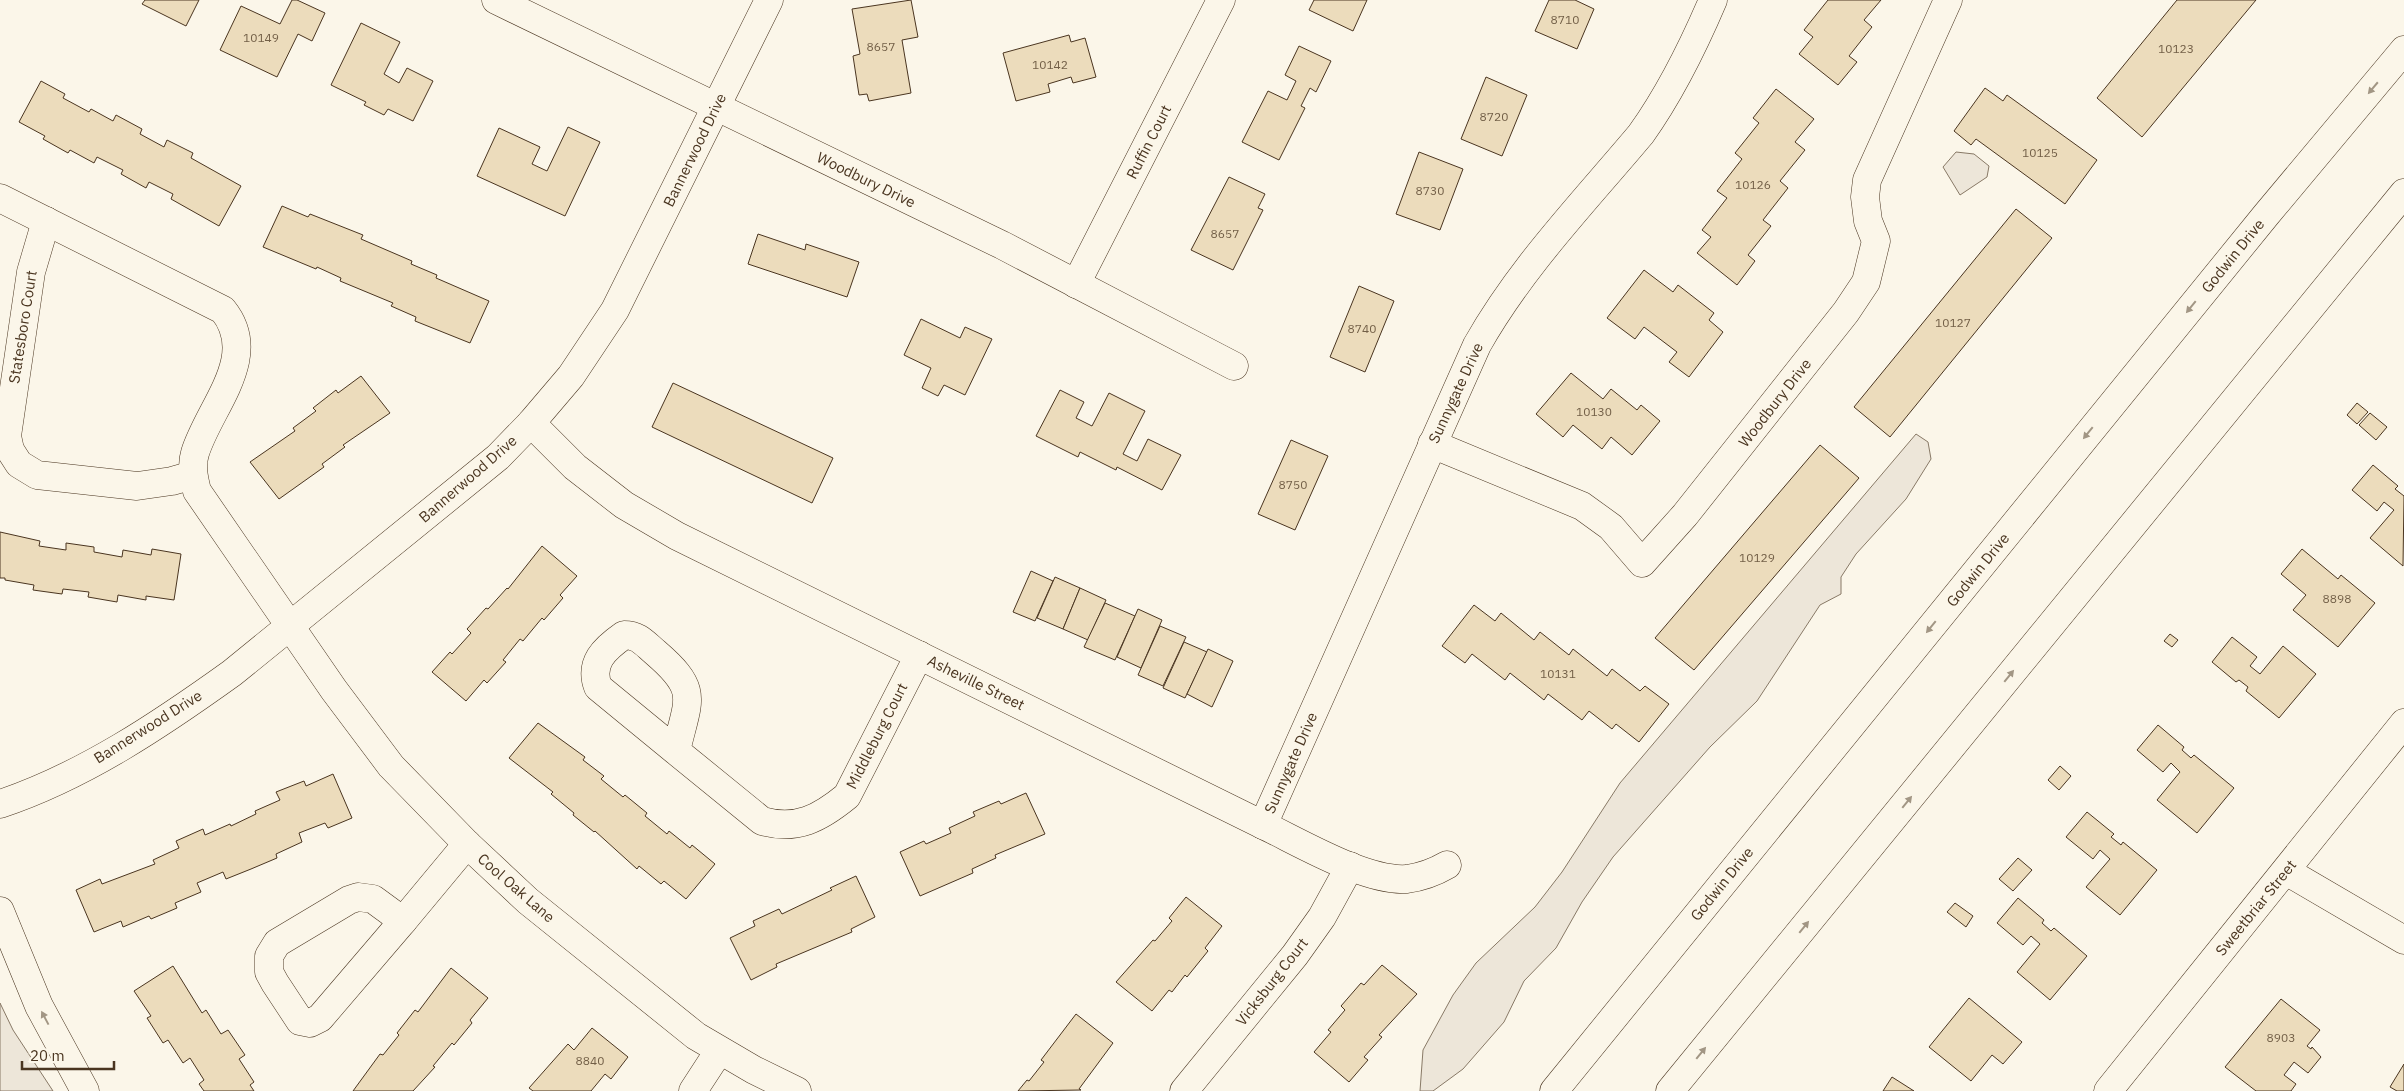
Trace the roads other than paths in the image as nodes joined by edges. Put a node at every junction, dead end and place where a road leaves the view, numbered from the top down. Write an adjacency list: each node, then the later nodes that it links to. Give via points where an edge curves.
1 (496, 0): 7 (street, Woodbury Drive)
2 (769, 0): 7 (street, Bannerwood Drive)
3 (1221, 0): 11 (street, Ruffin Court)
4 (1713, 0): 14 (street, Sunnygate Drive, via 1660,109 1542,251 1492,318)
5 (1948, 0): 14 (street, Woodbury Drive, via 1868,180 1868,221 1876,241 1866,282 1692,508 1642,563 1611,527 1582,506)
6 (2404, 50): 34 (street, Godwin Drive, one-way to 34)
7 (716, 107): 11 (street, Woodbury Drive); 13 (street, Bannerwood Drive, via 615,310 571,376)
8 (2404, 193): 35 (street, one-way to 8)
9 (0, 198): 10 (street)
10 (46, 221): 15 (street, via 223,310 232,321 238,339 235,363 194,454); 15 (street, Statesboro Court, via 31,272 7,436 10,450 19,464 37,475 137,486)
11 (1076, 284): 12 (street, Woodbury Drive)
12 (1234, 366)
13 (531, 423): 16 (street, Bannerwood Drive, via 498,457); 17 (street, Asheville Street, via 575,467 624,505 677,536)
14 (1432, 444): 21 (street, Sunnygate Drive)
15 (193, 475): 16 (street, via 203,503)
16 (289, 626): 20 (street, Bannerwood Drive, via 187,706 108,754); 22 (street, Cool Oak Lane, via 391,766)
17 (918, 655): 19 (street, Middleburg Court, via 847,796 828,812 794,825 779,826 762,821); 21 (street, Asheville Street)
18 (2404, 724): 25 (street, Sweetbriar Street)
19 (676, 751)
20 (0, 804)
21 (1263, 825): 23 (street, Asheville Street)
22 (467, 844): 27 (street); 29 (street, Cool Oak Lane, via 528,901)
23 (1350, 866): 24 (street, Asheville Street, via 1380,877 1407,879); 33 (street, Vicksburg Court, via 1322,917 1296,955)
24 (1447, 866)
25 (2286, 871): 28 (street); 36 (street, Sweetbriar Street)
26 (0, 910): 30 (street, one-way to 26, via 39,1006)
27 (403, 921): 27 (street, via 373,899 358,897 349,900 276,943 269,956 269,972 300,1020 310,1023 320,1018)
28 (2404, 940)
29 (719, 1051): 31 (street); 32 (street, Cool Oak Lane)
30 (85, 1091)
31 (693, 1091)
32 (797, 1091)
33 (1184, 1091)
34 (1554, 1091)
35 (1670, 1091)
36 (2108, 1091)

